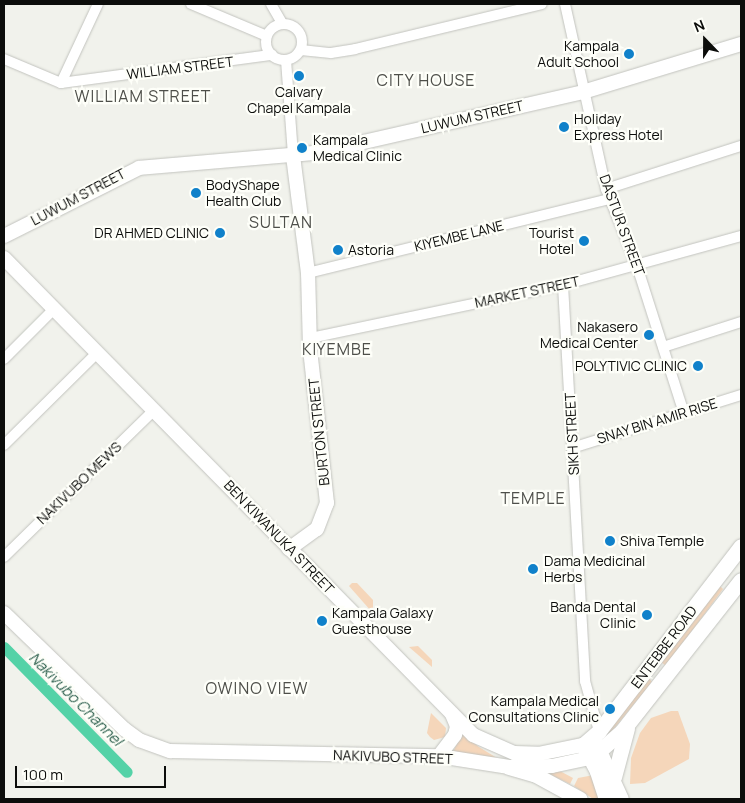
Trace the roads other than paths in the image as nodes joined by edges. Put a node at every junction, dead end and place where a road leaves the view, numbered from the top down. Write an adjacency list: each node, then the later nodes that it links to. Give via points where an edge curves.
1 (98, 4): 13 (street)
2 (191, 4): 7 (street)
3 (271, 4): 6 (street)
4 (542, 4): 9 (street, via 355,49 331,53)
5 (565, 4): 14 (street, DASTUR STREET)
6 (282, 23): 7 (street, via 272,28); 9 (street, via 293,25 301,33)
7 (267, 36): 10 (street, via 266,46)
8 (741, 44): 14 (main road, LUWUM STREET)
9 (301, 50): 12 (street)
10 (272, 55): 12 (street); 13 (street, WILLIAM STREET)
11 (4, 59): 13 (street)
12 (286, 60): 16 (street, BURTON STREET)
13 (61, 84)
14 (583, 92): 16 (main road, LUWUM STREET); 17 (street, DASTUR STREET)
15 (741, 146): 17 (street, KIYEMBE LANE)
16 (293, 156): 18 (main road, LUWUM STREET, via 131,170); 22 (main road, BURTON STREET)
17 (608, 194): 21 (street, DASTUR STREET); 22 (street, KIYEMBE LANE)
18 (4, 236)
19 (741, 236): 21 (street, MARKET STREET)
20 (4, 258): 24 (main road, BEN KIWANUKA STREET)
21 (637, 266): 23 (street, MARKET STREET); 27 (street, DASTUR STREET)
22 (308, 273): 26 (main road, BURTON STREET)
23 (563, 285): 26 (street, MARKET STREET); 34 (street, SIKH STREET)
24 (54, 309): 28 (main road, BEN KIWANUKA STREET); 29 (street)
25 (741, 322): 27 (street)
26 (310, 338): 36 (main road, BURTON STREET, via 327,502 317,529)
27 (663, 347): 32 (street, DASTUR STREET)
28 (97, 353): 31 (main road, BEN KIWANUKA STREET); 33 (street)
29 (4, 359)
30 (741, 395): 32 (street, SNAY BIN AMIR RISE)
31 (154, 410): 36 (main road, BEN KIWANUKA STREET); 37 (street, NAKIVUBO MEWS)
32 (684, 413): 34 (street, SNAY BIN AMIR RISE)
33 (4, 445)
34 (572, 448): 43 (street, SIKH STREET, via 585,681)
35 (741, 546): 38 (main road, ENTEBBE ROAD)
36 (289, 549): 41 (main road, BEN KIWANUKA STREET)
37 (4, 557)
38 (724, 568): 39 (main road); 43 (main road, ENTEBBE ROAD)
39 (741, 579): 42 (main road, ENTEBBE ROAD)
40 (4, 613): 44 (main road, NAKIVUBO STREET, via 139,740 170,751)
41 (451, 712): 43 (main road, BEN KIWANUKA STREET, via 473,735 514,753 538,754); 44 (main road, via 457,726 456,735)
42 (629, 722): 43 (main road, ENTEBBE ROAD); 46 (main road)
43 (593, 744): 45 (main road, NAKIVUBO STREET, via 552,766); 46 (main road); 48 (main road)
44 (439, 756): 45 (main road, NAKIVUBO STREET)
45 (509, 767): 47 (main road, via 540,777)
46 (614, 777): 49 (main road)
47 (580, 799)
48 (606, 799)
49 (621, 799)

